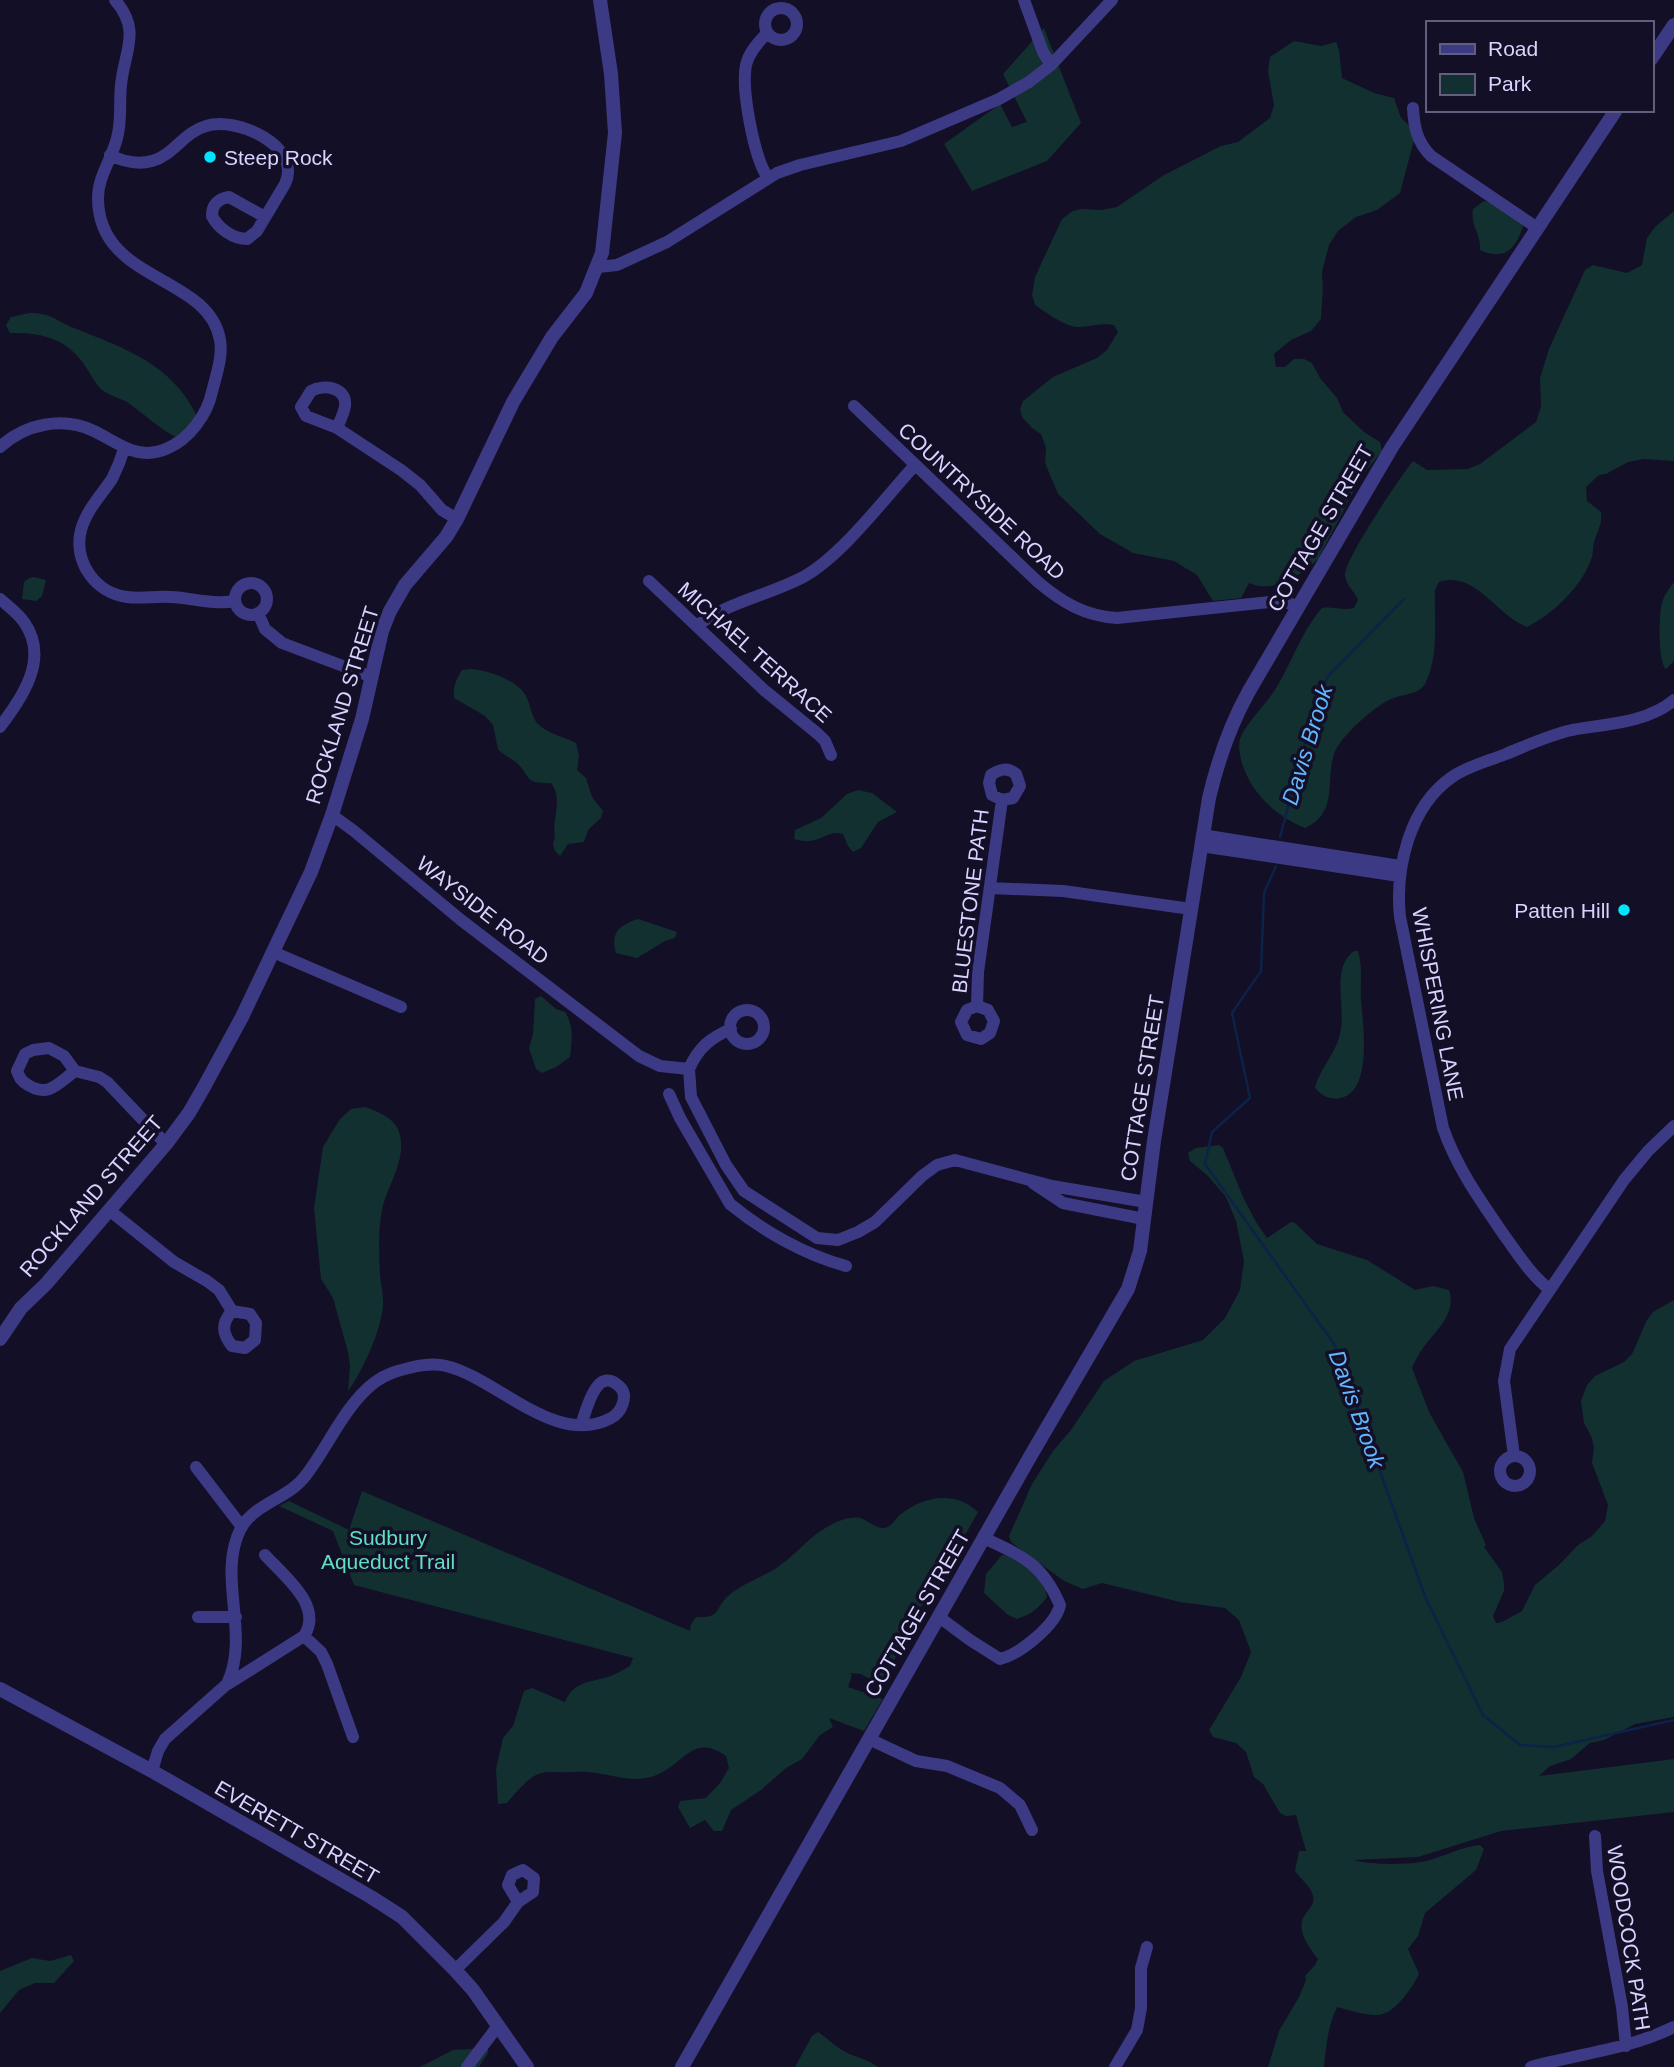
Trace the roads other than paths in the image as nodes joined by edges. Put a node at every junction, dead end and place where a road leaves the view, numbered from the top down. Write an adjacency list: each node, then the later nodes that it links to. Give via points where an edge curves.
1 (115, 0): 11 (street, via 126,17 130,39 118,137)
2 (600, 0): 15 (street, ROCKLAND STREET, via 615,133)
3 (1024, 0): 8 (street)
4 (1112, 0): 8 (street)
5 (1674, 25): 7 (street)
6 (767, 33): 12 (street, via 750,53 745,74 755,151)
7 (1653, 55)
8 (1051, 65): 12 (street, via 999,99 915,135)
9 (1413, 108): 14 (street, via 1415,130 1431,156)
10 (1615, 112): 14 (street, COTTAGE STREET)
11 (110, 155): 13 (street, via 128,162 149,162 170,153 204,126 224,123 244,128 279,149 289,166 287,180); 19 (street, via 98,191 104,228 126,258 200,305 211,317 221,348 209,404 179,442 155,452)
12 (768, 178): 15 (street, via 667,242 617,265)
13 (265, 217)
14 (1536, 228): 25 (street, COTTAGE STREET, via 1397,439)
15 (598, 267): 21 (street, ROCKLAND STREET, via 586,293 552,337 513,402)
16 (854, 406): 20 (street, COUNTRYSIDE ROAD)
17 (337, 428): 21 (street, via 411,477)
18 (0, 447): 19 (street, via 27,429 65,424 85,427)
19 (124, 449): 24 (street, via 116,472 82,525 79,547 88,573 104,589 125,597 177,597 216,604)
20 (915, 465): 25 (street, COUNTRYSIDE ROAD, via 1038,582 1081,611 1117,618 1279,601); 27 (street, via 818,566)
21 (457, 519): 28 (street, ROCKLAND STREET, via 398,596 382,631)
22 (649, 581): 27 (street, MICHAEL TERRACE)
23 (0, 599): 30 (street, via 23,621 34,656 29,683)
24 (235, 601): 26 (street, via 246,614); 26 (street, via 244,584 260,586 267,600)
25 (1299, 606): 34 (street, COTTAGE STREET, via 1232,724 1214,775)
26 (258, 613): 28 (street, via 265,629 282,643)
27 (697, 626): 31 (street, MICHAEL TERRACE, via 818,734)
28 (372, 677): 33 (street, ROCKLAND STREET)
29 (1673, 704): 35 (street, WHISPERING LANE, via 1633,719 1544,738 1452,777 1424,809)
30 (0, 727)
31 (831, 755)
32 (1002, 800): 36 (street, BLUESTONE PATH)
33 (332, 815): 38 (street, ROCKLAND STREET); 42 (street, WAYSIDE ROAD, via 639,1056 660,1066)
34 (1202, 841): 35 (street); 37 (street, COTTAGE STREET)
35 (1399, 871): 58 (street, WHISPERING LANE, via 1400,918 1446,1135 1471,1188 1529,1271)
36 (989, 888): 37 (street, via 1063,891); 39 (street, BLUESTONE PATH)
37 (1191, 909): 51 (street, COTTAGE STREET)
38 (273, 952): 40 (street); 48 (street, ROCKLAND STREET, via 204,1087)
39 (977, 1006)
40 (401, 1007)
41 (731, 1029): 42 (street, via 702,1046)
42 (689, 1069): 46 (street, via 691,1097)
43 (75, 1071): 48 (street, via 107,1082)
44 (669, 1094): 47 (street)
45 (1674, 1126): 58 (street, via 1624,1180)
46 (708, 1130): 47 (street); 50 (street)
47 (691, 1138): 52 (street)
48 (166, 1144): 53 (street, ROCKLAND STREET)
49 (1030, 1180): 51 (street); 54 (street, via 1063,1203); 55 (street, via 955,1160 937,1165 875,1222 838,1240)
50 (744, 1191): 52 (street); 55 (street, via 817,1238)
51 (1146, 1202): 54 (street, COTTAGE STREET)
52 (730, 1204): 56 (street)
53 (109, 1210): 59 (street, via 174,1262 207,1280); 60 (street, ROCKLAND STREET, via 21,1308)
54 (1144, 1219): 65 (street, COTTAGE STREET, via 1128,1289)
55 (827, 1239): 56 (street)
56 (820, 1258): 57 (street)
57 (846, 1266)
58 (1549, 1289): 62 (street, via 1506,1360 1504,1395)
59 (232, 1311)
60 (0, 1339)
61 (581, 1426): 64 (street, via 543,1417 475,1376 444,1365 394,1371 361,1394 304,1479 267,1503)
62 (1514, 1456)
63 (196, 1467): 64 (street)
64 (242, 1527): 69 (street, via 231,1575)
65 (984, 1538): 67 (street, COTTAGE STREET); 67 (street, via 1032,1562 1060,1605 1055,1620 1018,1651 1000,1659)
66 (265, 1555): 70 (street, via 310,1610)
67 (939, 1617): 74 (street, COTTAGE STREET)
68 (198, 1618): 69 (street)
69 (236, 1618): 71 (street, via 236,1656)
70 (304, 1636): 71 (street); 73 (street, via 321,1651)
71 (228, 1684): 75 (street, via 165,1740)
72 (0, 1689): 75 (street, EVERETT STREET)
73 (353, 1737)
74 (869, 1739): 76 (street, via 1000,1788 1020,1805); 86 (street, COTTAGE STREET)
75 (152, 1771): 80 (street, EVERETT STREET, via 402,1917)
76 (1032, 1830)
77 (1595, 1836): 83 (street, WOODCOCK PATH)
78 (518, 1902): 80 (street)
79 (1147, 1947): 87 (street, via 1137,2029)
80 (455, 1970): 81 (street, EVERETT STREET)
81 (497, 2027): 84 (street); 85 (street, EVERETT STREET)
82 (1674, 2027): 83 (street)
83 (1626, 2046): 88 (street)
84 (467, 2067)
85 (527, 2067)
86 (682, 2067)
87 (1115, 2067)
88 (1531, 2067)

